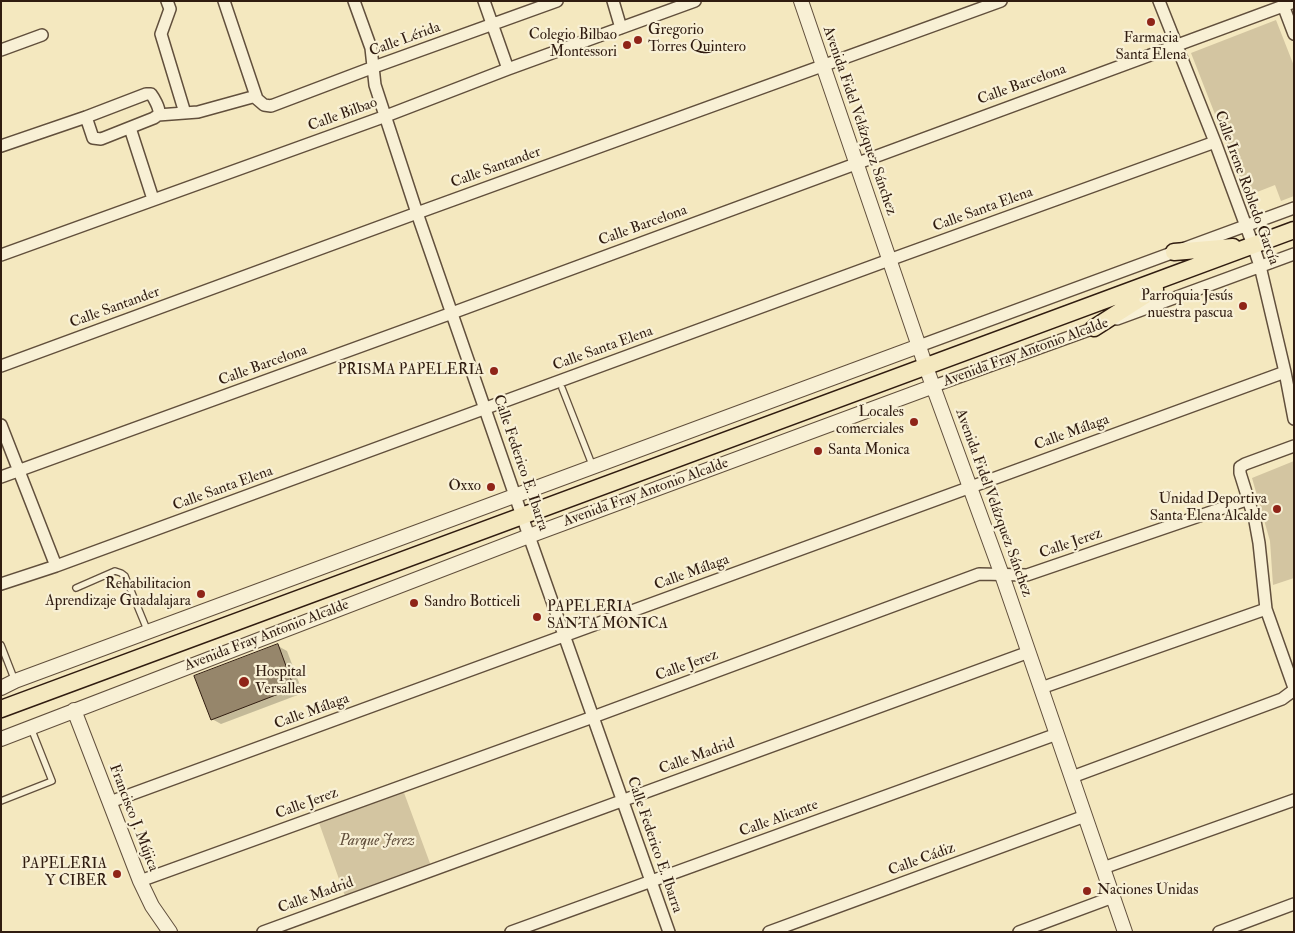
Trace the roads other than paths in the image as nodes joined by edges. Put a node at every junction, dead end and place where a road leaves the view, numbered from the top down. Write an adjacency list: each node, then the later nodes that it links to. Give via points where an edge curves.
1 (167, 1): 22 (street, via 170,9 162,34)
2 (224, 1): 21 (street)
3 (354, 1): 19 (street, Calle Federico E. Ibarra, via 371,48)
4 (484, 1): 12 (street)
5 (556, 1): 12 (street, Calle Lérida)
6 (613, 1): 13 (street)
7 (695, 1): 13 (street, Calle Bilbao)
8 (801, 1): 18 (street, Avenida Fidel Velázquez Sánchez)
9 (1001, 1): 18 (street, Calle Santander)
10 (1159, 1): 16 (street, Calle Irene Robledo García)
11 (1288, 3): 14 (street); 16 (street, Calle Barcelona)
12 (492, 25): 19 (street, Calle Lérida); 20 (street)
13 (621, 28): 20 (street, Calle Bilbao)
14 (1294, 34)
15 (42, 35): 17 (street)
16 (1176, 45): 27 (street, Calle Irene Robledo García); 29 (street, Calle Barcelona)
17 (1, 50)
18 (823, 66): 29 (street, Avenida Fidel Velázquez Sánchez); 32 (street, Calle Santander)
19 (374, 67): 21 (street, Calle Lérida, via 271,106 264,106); 24 (street, Calle Federico E. Ibarra, via 375,85)
20 (508, 69): 24 (street, Calle Bilbao)
21 (256, 96): 22 (street)
22 (185, 113): 23 (street)
23 (158, 115): 25 (street, via 154,98 146,94); 26 (street)
24 (386, 116): 30 (street, Calle Bilbao); 32 (street, Calle Federico E. Ibarra)
25 (86, 117): 26 (street, via 93,138 101,140); 28 (street)
26 (130, 128): 30 (street)
27 (1215, 142): 33 (street, Calle Irene Robledo García); 39 (street, Calle Santa Elena)
28 (1, 146)
29 (856, 163): 39 (street, Avenida Fidel Velázquez Sánchez); 42 (street, Calle Barcelona)
30 (154, 199): 38 (street, Calle Bilbao)
31 (1294, 208): 33 (street)
32 (417, 213): 42 (street, Calle Federico E. Ibarra); 45 (street, Calle Santander)
33 (1246, 226): 35 (street, Calle Irene Robledo García); 36 (street)
34 (1294, 230): 35 (main road, Avenida Fray Antonio Alcalde)
35 (1253, 245): 36 (main road); 40 (street, Calle Irene Robledo García); 41 (main road, Avenida Fray Antonio Alcalde)
36 (1174, 252): 44 (street)
37 (1294, 254): 40 (street, Avenida Fray Antonio Alcalde)
38 (1, 255)
39 (890, 260): 44 (street, Avenida Fidel Velázquez Sánchez); 50 (street, Calle Santa Elena)
40 (1260, 266): 43 (street, Avenida Fray Antonio Alcalde); 47 (street, Calle Irene Robledo García)
41 (1184, 271): 43 (main road); 46 (main road, Avenida Fray Antonio Alcalde)
42 (452, 313): 50 (street, Calle Federico E. Ibarra); 55 (street, Calle Barcelona)
43 (1094, 328): 48 (street, Avenida Fray Antonio Alcalde)
44 (919, 346): 46 (street, Avenida Fidel Velázquez Sánchez); 54 (street)
45 (1, 366)
46 (926, 366): 48 (street, Avenida Fidel Velázquez Sánchez); 60 (main road, Avenida Fray Antonio Alcalde)
47 (1285, 372): 51 (street, Calle Irene Robledo García); 57 (street, Calle Málaga)
48 (934, 386): 57 (street, Avenida Fidel Velázquez Sánchez); 61 (street, Avenida Fray Antonio Alcalde)
49 (562, 388): 54 (lane)
50 (485, 408): 58 (street, Calle Federico E. Ibarra); 62 (street, Calle Santa Elena)
51 (1294, 420)
52 (1, 425): 55 (street)
53 (1294, 446): 59 (street, via 1240,468)
54 (593, 467): 58 (street)
55 (19, 471): 56 (street, Calle Barcelona); 62 (street)
56 (1, 477)
57 (970, 487): 63 (street, Avenida Fidel Velázquez Sánchez); 68 (street, Calle Málaga)
58 (515, 496): 60 (street, Calle Federico E. Ibarra); 67 (street)
59 (1249, 499): 63 (street, Calle Jerez, via 1027,575); 66 (street, via 1259,543)
60 (522, 516): 61 (street, Calle Federico E. Ibarra); 75 (main road, Avenida Fray Antonio Alcalde)
61 (529, 536): 68 (street, Calle Federico E. Ibarra); 76 (street, Avenida Fray Antonio Alcalde)
62 (56, 566): 64 (street, Calle Santa Elena)
63 (1002, 575): 70 (street, Avenida Fidel Velázquez Sánchez); 77 (street, Calle Jerez, via 979,574)
64 (1, 584)
65 (76, 588): 67 (lane, via 115,571 121,573)
66 (1266, 609): 73 (street); 74 (street)
67 (148, 632): 71 (street)
68 (564, 636): 77 (street, Calle Federico E. Ibarra); 85 (street, Calle Málaga)
69 (1, 645): 71 (lane)
70 (1028, 652): 73 (street, Avenida Fidel Velázquez Sánchez); 82 (street, Calle Madrid)
71 (16, 681): 72 (street)
72 (1, 688)
73 (1041, 688): 79 (street, Avenida Fidel Velázquez Sánchez)
74 (1294, 689): 81 (street, via 1282,700)
75 (1, 709)
76 (74, 710): 78 (street, Avenida Fray Antonio Alcalde); 85 (street, Francisco J. Mújica)
77 (593, 716): 82 (street, Calle Federico E. Ibarra); 88 (street, Calle Jerez)
78 (31, 728): 80 (street, Avenida Fray Antonio Alcalde); 84 (lane, via 52,781)
79 (1057, 734): 81 (street, Avenida Fidel Velázquez Sánchez); 89 (street, Calle Alicante)
80 (1, 739)
81 (1072, 777): 86 (street, Avenida Fidel Velázquez Sánchez)
82 (623, 800): 89 (street, Calle Federico E. Ibarra); 93 (street, Calle Madrid)
83 (1294, 800): 87 (street)
84 (1, 802)
85 (110, 802): 88 (street, Francisco J. Mújica)
86 (1085, 816): 87 (street, Avenida Fidel Velázquez Sánchez); 96 (street, Calle Cádiz)
87 (1103, 868): 90 (street, Avenida Fidel Velázquez Sánchez)
88 (140, 881): 92 (street, Francisco J. Mújica)
89 (651, 881): 94 (street, Calle Alicante); 95 (street, Calle Federico E. Ibarra)
90 (1113, 897): 97 (street); 98 (street, Avenida Fidel Velázquez Sánchez)
91 (1294, 904): 99 (street)
92 (170, 932)
93 (263, 932)
94 (511, 932)
95 (669, 932)
96 (769, 932)
97 (1019, 932)
98 (1125, 932)
99 (1219, 932)

